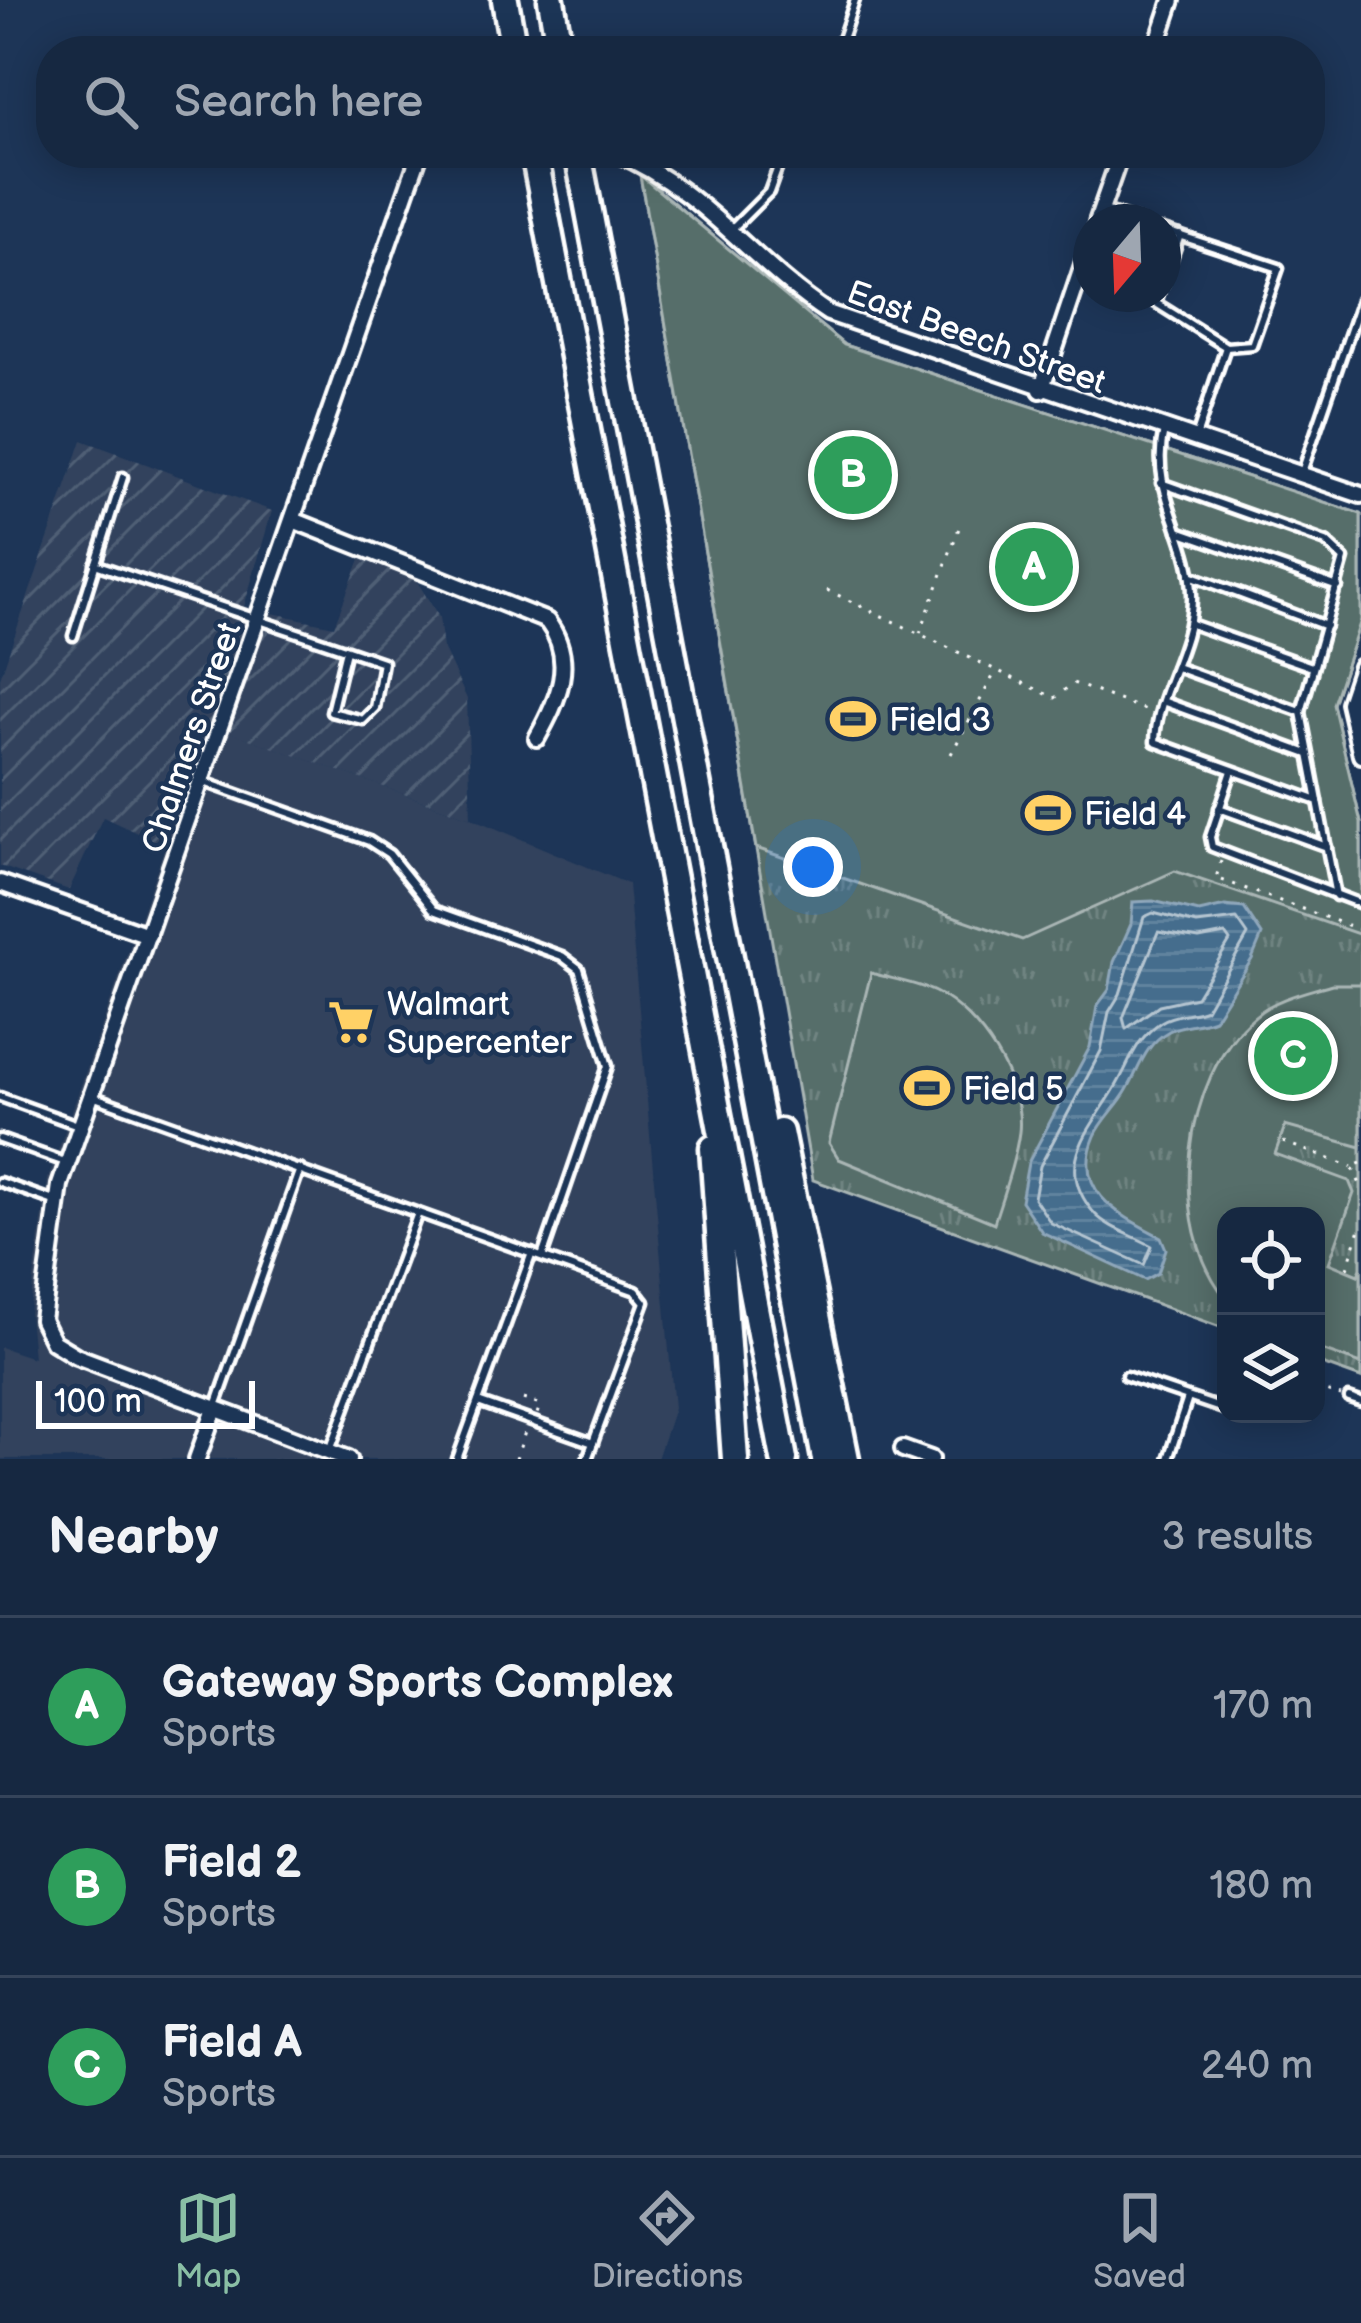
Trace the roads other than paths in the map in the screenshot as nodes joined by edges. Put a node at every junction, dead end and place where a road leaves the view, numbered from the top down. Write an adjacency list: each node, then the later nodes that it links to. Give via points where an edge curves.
1 (505, 0): 5 (highway)
2 (551, 0): 6 (highway)
3 (855, 0): 7 (lane)
4 (1172, 0): 8 (street)
5 (511, 36)
6 (557, 36)
7 (843, 36)
8 (1160, 36)
9 (415, 168): 29 (street, Chalmers Street)
10 (536, 168): 57 (highway)
11 (581, 168): 45 (highway)
12 (645, 168): 16 (street, East Beech Street, via 684,188)
13 (778, 168): 16 (lane, via 769,192)
14 (1115, 168): 15 (street)
15 (1104, 204)
16 (731, 230): 22 (street, East Beech Street, via 828,313)
17 (1181, 235): 21 (lane, via 1279,268 1252,345)
18 (1073, 295): 22 (street)
19 (1361, 300): 25 (lane)
20 (1171, 312): 21 (lane)
21 (1226, 346): 24 (lane)
22 (1041, 390): 23 (street, East Beech Street)
23 (1164, 430): 24 (street, East Beech Street); 27 (lane, via 1156,462)
24 (1195, 440): 25 (street, East Beech Street)
25 (1301, 475): 28 (street, East Beech Street)
26 (123, 477): 31 (lane)
27 (1161, 483): 30 (lane); 33 (lane, via 1338,548 1345,566)
28 (1361, 495)
29 (293, 520): 34 (street, Chalmers Street); 44 (street, via 547,621 564,672)
30 (1178, 531): 32 (lane); 33 (lane)
31 (95, 564): 34 (lane); 37 (lane)
32 (1190, 575): 35 (lane); 36 (lane)
33 (1338, 587): 36 (lane)
34 (259, 620): 38 (lane); 49 (street, Chalmers Street)
35 (1190, 623): 39 (lane); 40 (lane)
36 (1325, 626): 39 (lane)
37 (73, 636)
38 (346, 650): 38 (lane, via 383,662 375,708 363,720 331,712)
39 (1312, 667): 43 (lane)
40 (1176, 668): 42 (lane); 43 (lane)
41 (1361, 668): 47 (street, via 1349,703)
42 (1165, 702): 46 (lane); 48 (lane, via 1155,742)
43 (1301, 712): 46 (lane)
44 (537, 738)
45 (691, 746): 85 (highway); 86 (highway, via 767,1066)
46 (1308, 754): 50 (lane)
47 (1361, 755)
48 (1232, 771): 50 (lane); 51 (lane)
49 (204, 782): 56 (street, Chalmers Street); 68 (lane, via 369,841 434,910 579,969 608,1066)
50 (1318, 801): 52 (lane)
51 (1220, 808): 52 (lane); 54 (lane, via 1211,848)
52 (1327, 847): 54 (lane)
53 (0, 883): 56 (street)
54 (1336, 896): 55 (lane)
55 (1361, 904)
56 (148, 935): 58 (street, Chalmers Street)
57 (704, 1026): 83 (highway); 84 (highway)
58 (92, 1096): 60 (street, Chalmers Street); 63 (lane)
59 (0, 1097): 60 (lane)
60 (81, 1126): 62 (street, Chalmers Street)
61 (0, 1139): 62 (lane)
62 (68, 1163): 65 (street, Chalmers Street)
63 (300, 1169): 66 (lane); 75 (lane)
64 (0, 1182): 65 (lane)
65 (58, 1202): 75 (street, Chalmers Street, via 42,1320 53,1342)
66 (419, 1212): 67 (lane); 78 (lane)
67 (532, 1253): 68 (lane); 72 (lane)
68 (542, 1257): 76 (lane, via 636,1291 645,1302)
69 (1126, 1376): 70 (lane)
70 (1188, 1398): 74 (lane); 88 (lane)
71 (1348, 1398): 73 (lane)
72 (478, 1402): 76 (lane); 79 (lane)
73 (1361, 1402)
74 (1217, 1407)
75 (215, 1409): 78 (street); 80 (street)
76 (593, 1443): 82 (lane)
77 (903, 1449): 87 (street)
78 (329, 1452): 81 (street)
79 (460, 1458)
80 (197, 1459)
81 (349, 1459)
82 (587, 1459)
83 (735, 1459)
84 (784, 1459)
85 (825, 1459)
86 (846, 1459)
87 (932, 1459)
88 (1168, 1459)

